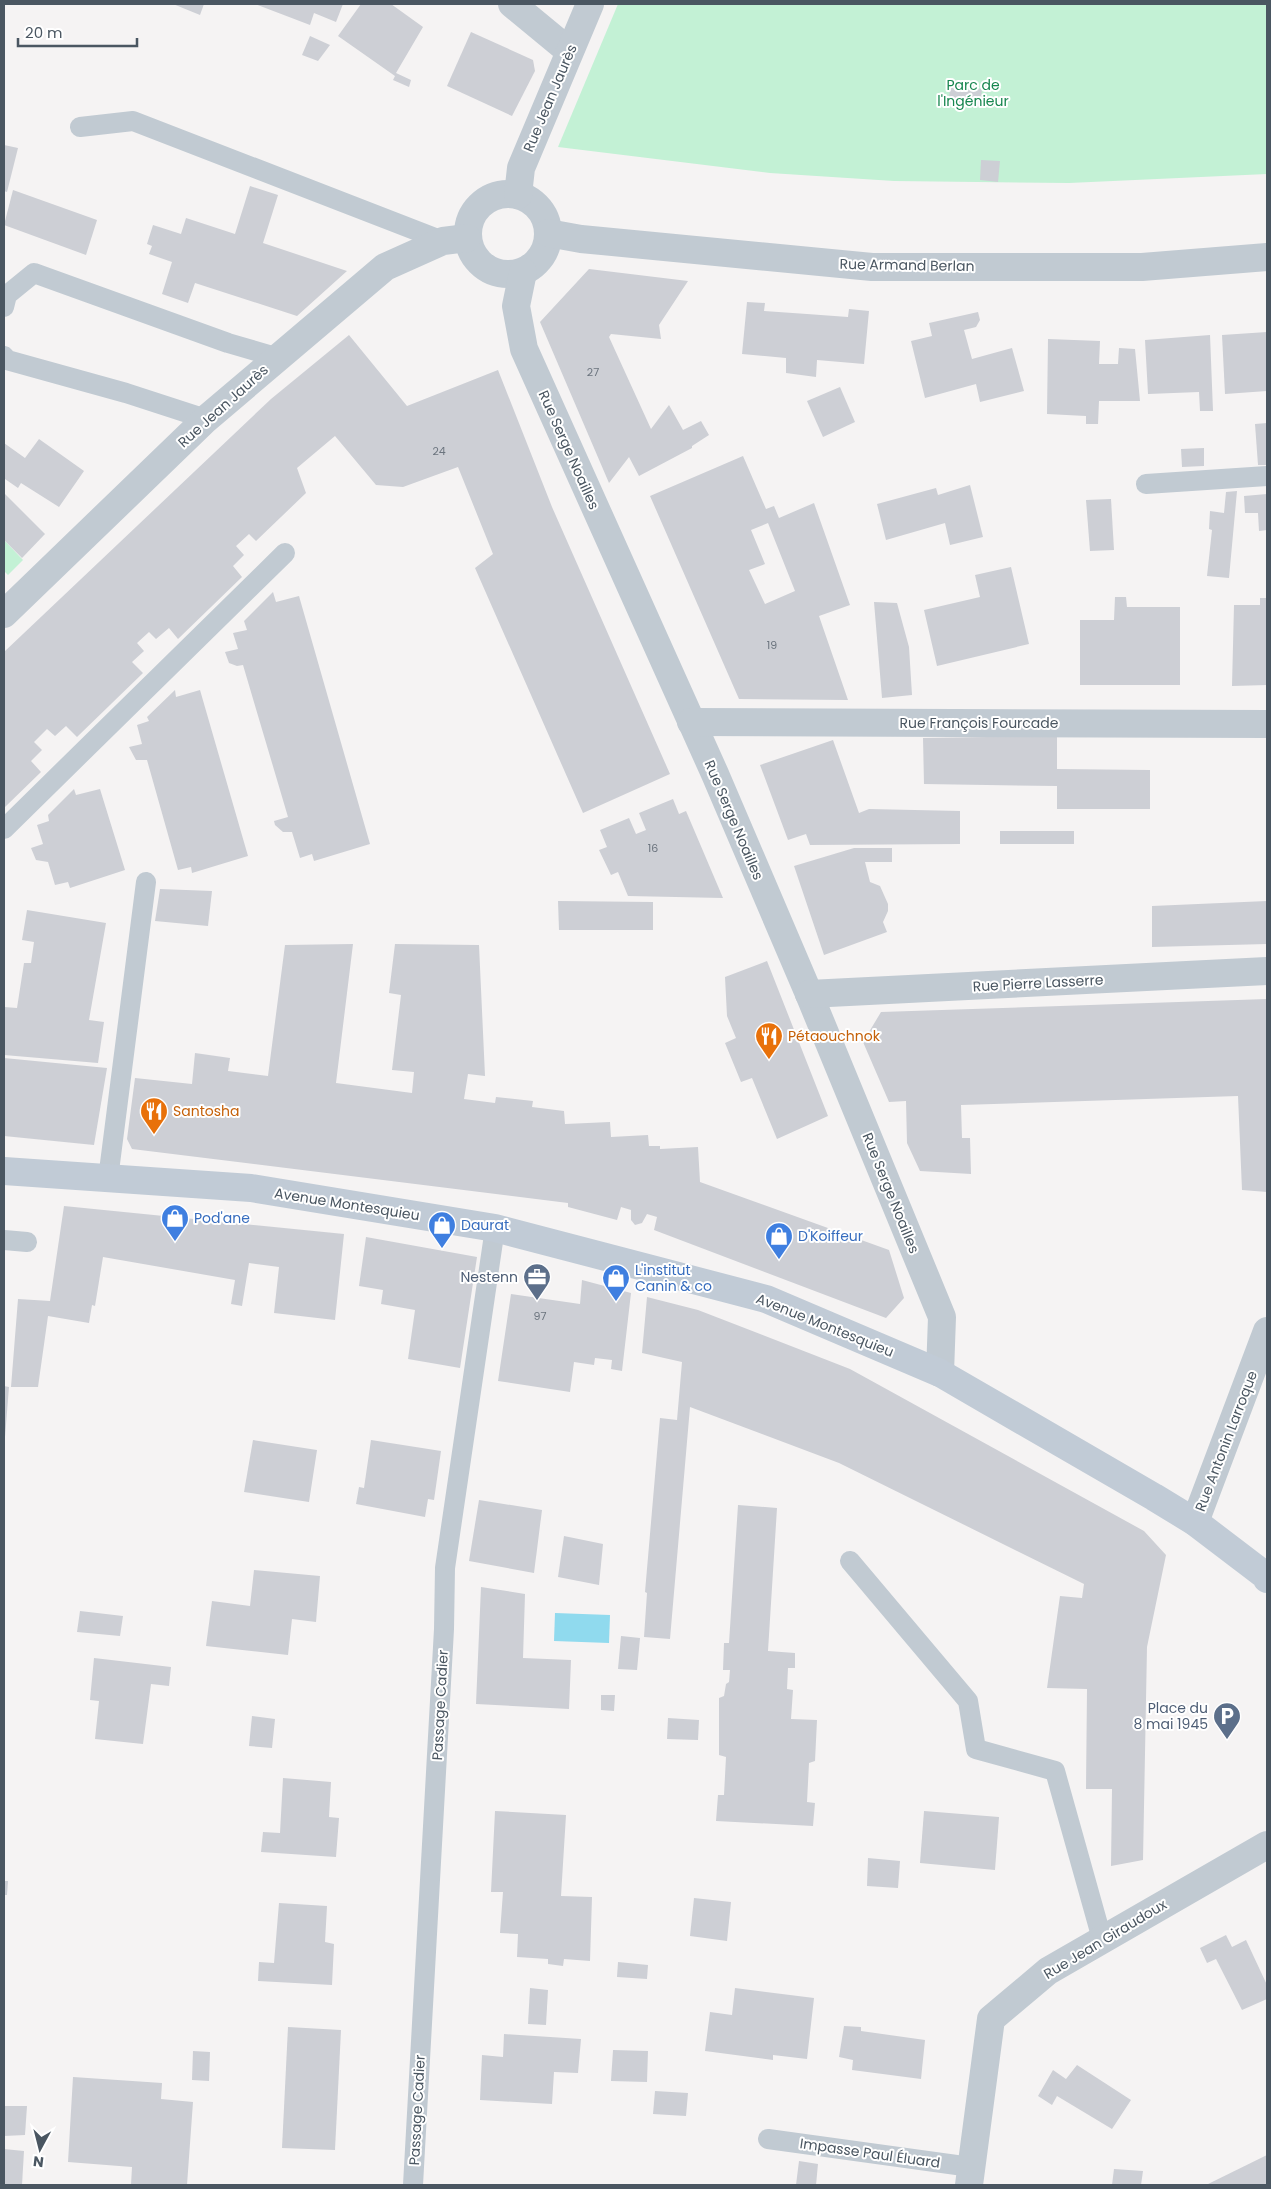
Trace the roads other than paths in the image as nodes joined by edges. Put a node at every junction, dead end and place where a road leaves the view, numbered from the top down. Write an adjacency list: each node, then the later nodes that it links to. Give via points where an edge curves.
1 (512, 4): 3 (street)
2 (590, 4): 3 (street, Rue Jean Jaurès)
3 (569, 51): 5 (street, Rue Jean Jaurès, via 521,168)
4 (80, 127): 7 (lane, via 133,121)
5 (518, 195): 6 (street, via 538,207); 7 (street, via 493,196 482,202)
6 (548, 234): 8 (street, Rue Armand Berlan, via 872,267 1142,267); 9 (street, via 542,254)
7 (455, 240): 9 (street, via 487,268 504,274); 12 (street, Rue Jean Jaurès, via 385,267)
8 (1267, 257)
9 (523, 272): 18 (street, Rue Serge Noailles, via 516,306 524,349)
10 (4, 307): 12 (lane, via 7,295 34,273 228,343)
11 (4, 356): 13 (lane, via 7,360)
12 (276, 357): 13 (street, Rue Jean Jaurès)
13 (206, 419): 17 (street, Rue Jean Jaurès)
14 (1267, 476): 15 (lane)
15 (1146, 484)
16 (285, 553): 20 (lane)
17 (4, 614)
18 (691, 722): 19 (street, Rue François Fourcade); 23 (street, Rue Serge Noailles)
19 (1267, 724)
20 (4, 829)
21 (146, 882): 25 (lane)
22 (1267, 971): 23 (street, Rue Pierre Lasserre)
23 (809, 994): 30 (street, Rue Serge Noailles, via 942,1317)
24 (4, 1171): 25 (main road, Avenue Montesquieu)
25 (108, 1179): 26 (main road, Avenue Montesquieu, via 251,1188)
26 (495, 1228): 30 (main road, Avenue Montesquieu, via 766,1299); 38 (lane, Passage Cadier, via 445,1568)
27 (4, 1240): 28 (lane)
28 (28, 1242)
29 (1267, 1331): 31 (street, Rue Antonin Larroque)
30 (940, 1373): 31 (main road, Avenue Montesquieu)
31 (1195, 1522): 33 (main road, Avenue Montesquieu)
32 (850, 1561): 35 (lane, via 968,1701 976,1749 1054,1771)
33 (1267, 1579)
34 (1267, 1845): 35 (street, Rue Jean Giraudoux)
35 (1102, 1940): 37 (street, Rue Jean Giraudoux, via 1048,1971 990,2019)
36 (768, 2139): 37 (lane, Impasse Paul Éluard)
37 (970, 2176)
38 (413, 2185)

